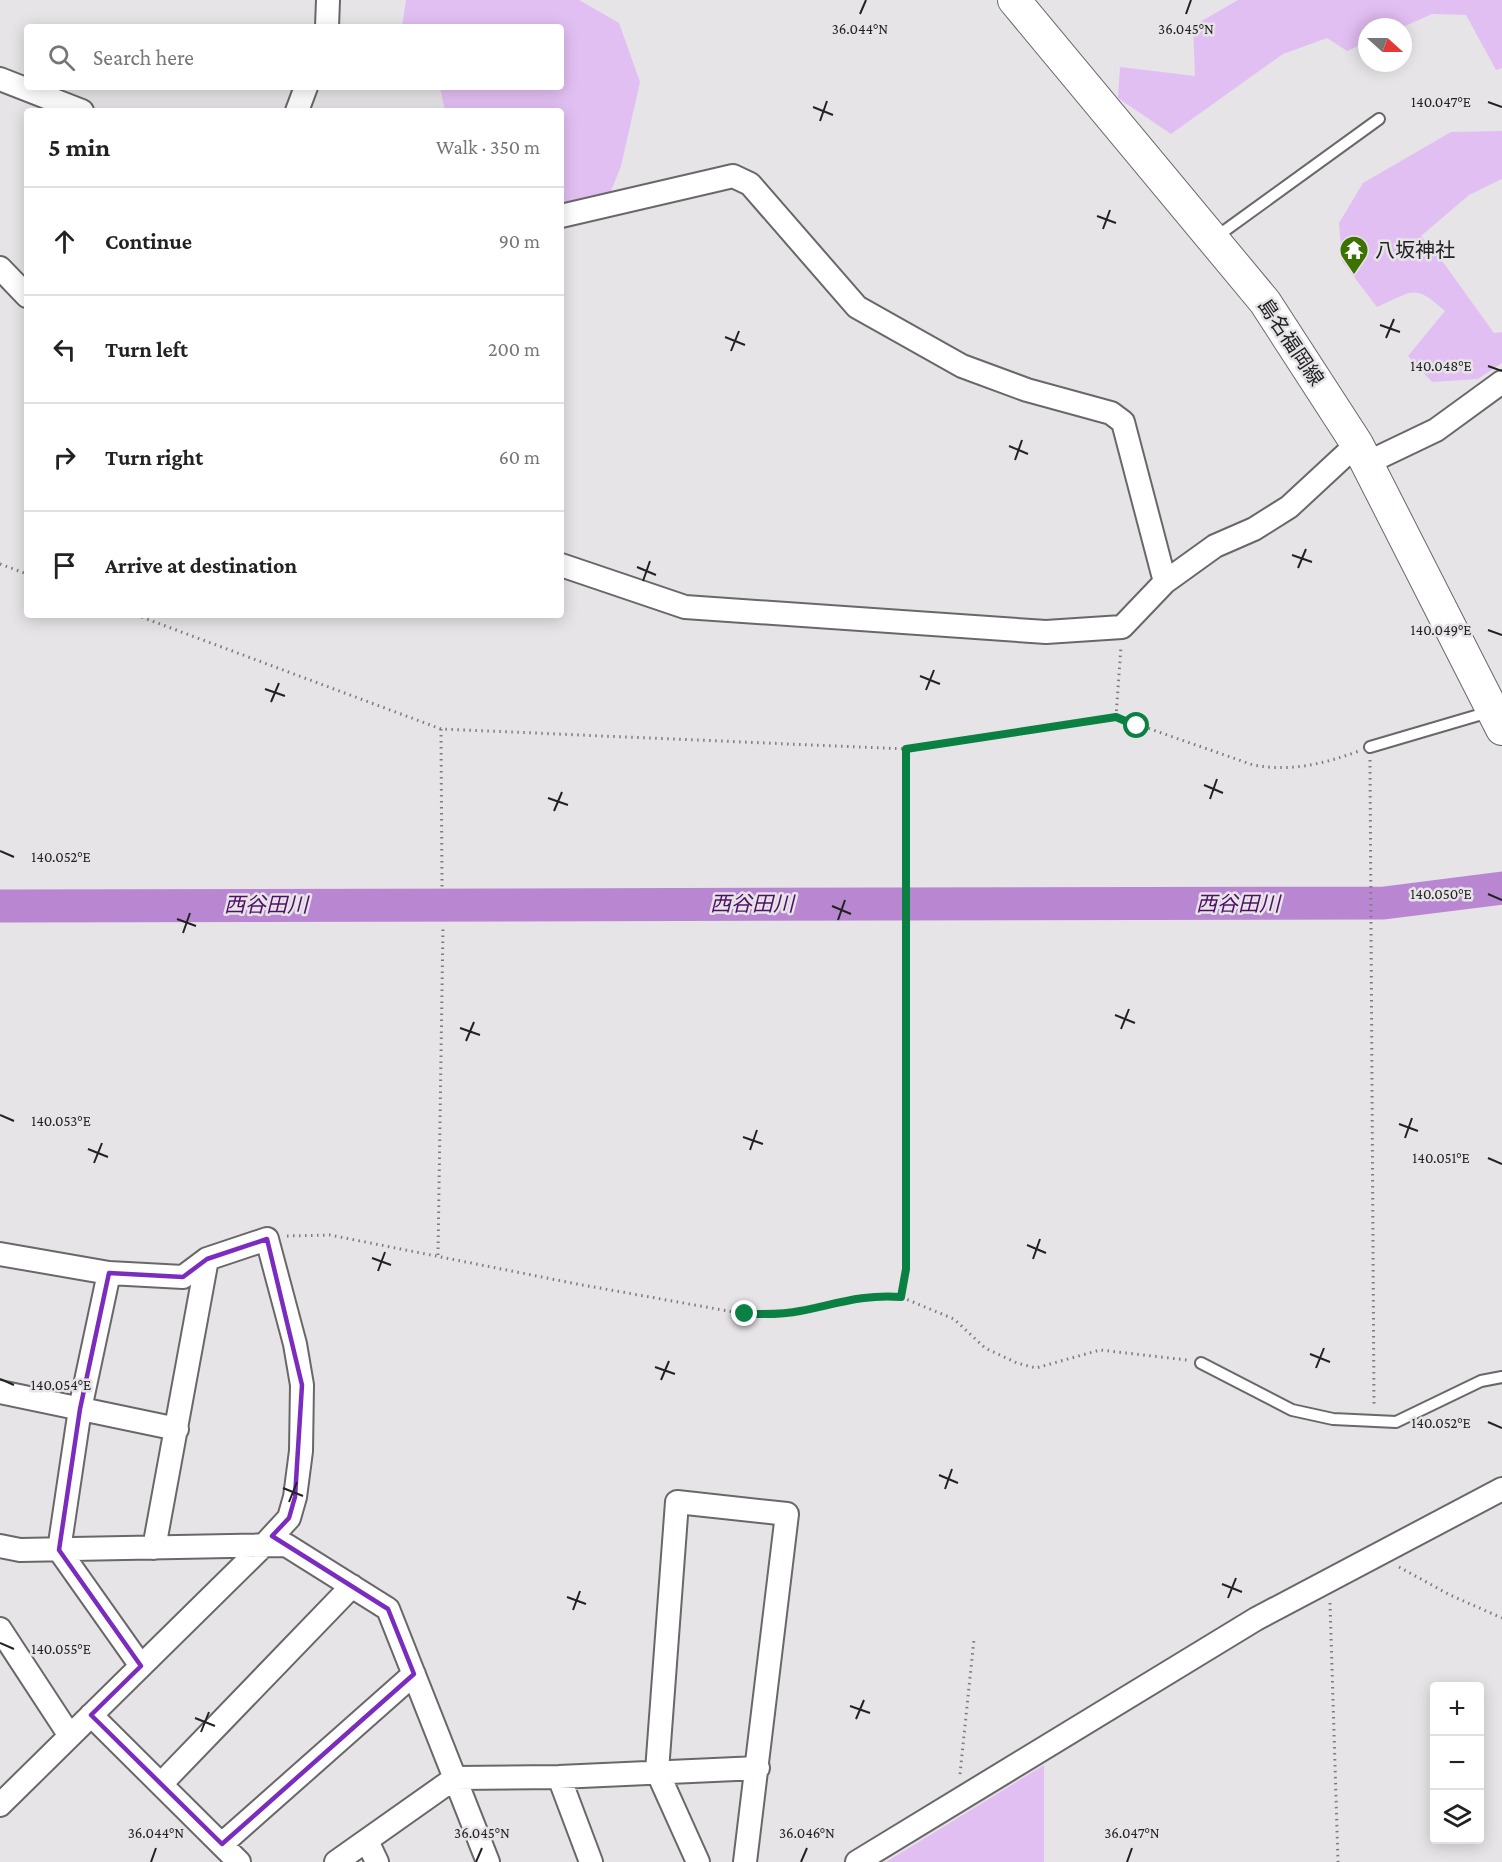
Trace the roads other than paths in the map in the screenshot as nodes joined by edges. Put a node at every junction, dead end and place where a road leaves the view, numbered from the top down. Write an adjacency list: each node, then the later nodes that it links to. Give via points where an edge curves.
1 (328, 0): 3 (street)
2 (1014, 0): 12 (main road, 島名福岡線)
3 (327, 24)
4 (0, 79): 5 (street)
5 (24, 88)
6 (28, 90): 8 (street)
7 (305, 90): 9 (street)
8 (74, 108)
9 (298, 108)
10 (1379, 120): 12 (lane)
11 (564, 215): 18 (street, via 733,176 750,184 857,307 962,366 1027,390 1111,413 1123,422)
12 (1213, 238): 16 (main road, 島名福岡線, via 1265,302)
13 (0, 268): 14 (street)
14 (24, 293)
15 (1502, 382): 16 (street, via 1436,430)
16 (1362, 454): 18 (street, via 1289,507 1254,529 1215,546); 19 (main road, 島名福岡線)
17 (564, 567): 18 (street, via 685,607 1046,632 1122,627)
18 (1165, 582)
19 (1497, 720): 20 (lane)
20 (1370, 747)
21 (0, 1254): 23 (street)
22 (207, 1259): 23 (street, via 183,1276); 28 (street); 30 (street, via 267,1239 296,1344 302,1385 301,1450 295,1497 289,1518)
23 (109, 1273): 27 (street)
24 (1201, 1363): 25 (lane, via 1292,1410 1333,1419 1396,1422 1481,1381)
25 (1502, 1377)
26 (0, 1392): 27 (street)
27 (80, 1409): 28 (street); 33 (street)
28 (177, 1429): 32 (street)
29 (1502, 1490): 55 (street, via 1256,1619)
30 (264, 1545): 32 (street); 34 (street, via 286,1545); 36 (street)
31 (0, 1546): 33 (street)
32 (154, 1548): 33 (street)
33 (59, 1550): 36 (street)
34 (352, 1586): 37 (street, via 388,1609); 44 (street)
35 (0, 1629): 39 (street)
36 (141, 1666): 38 (street)
37 (414, 1674): 43 (street); 47 (street)
38 (92, 1715): 39 (street); 44 (street)
39 (70, 1736): 45 (street)
40 (758, 1768): 41 (street); 41 (street, via 787,1514 677,1502); 54 (street)
41 (657, 1772): 42 (street); 53 (street)
42 (559, 1777): 43 (street); 52 (street)
43 (455, 1778): 46 (street); 51 (street)
44 (161, 1784): 47 (street)
45 (0, 1804)
46 (367, 1841): 49 (street); 50 (street)
47 (222, 1844): 48 (street)
48 (239, 1862)
49 (336, 1862)
50 (377, 1862)
51 (488, 1862)
52 (591, 1862)
53 (698, 1862)
54 (745, 1862)
55 (857, 1862)

